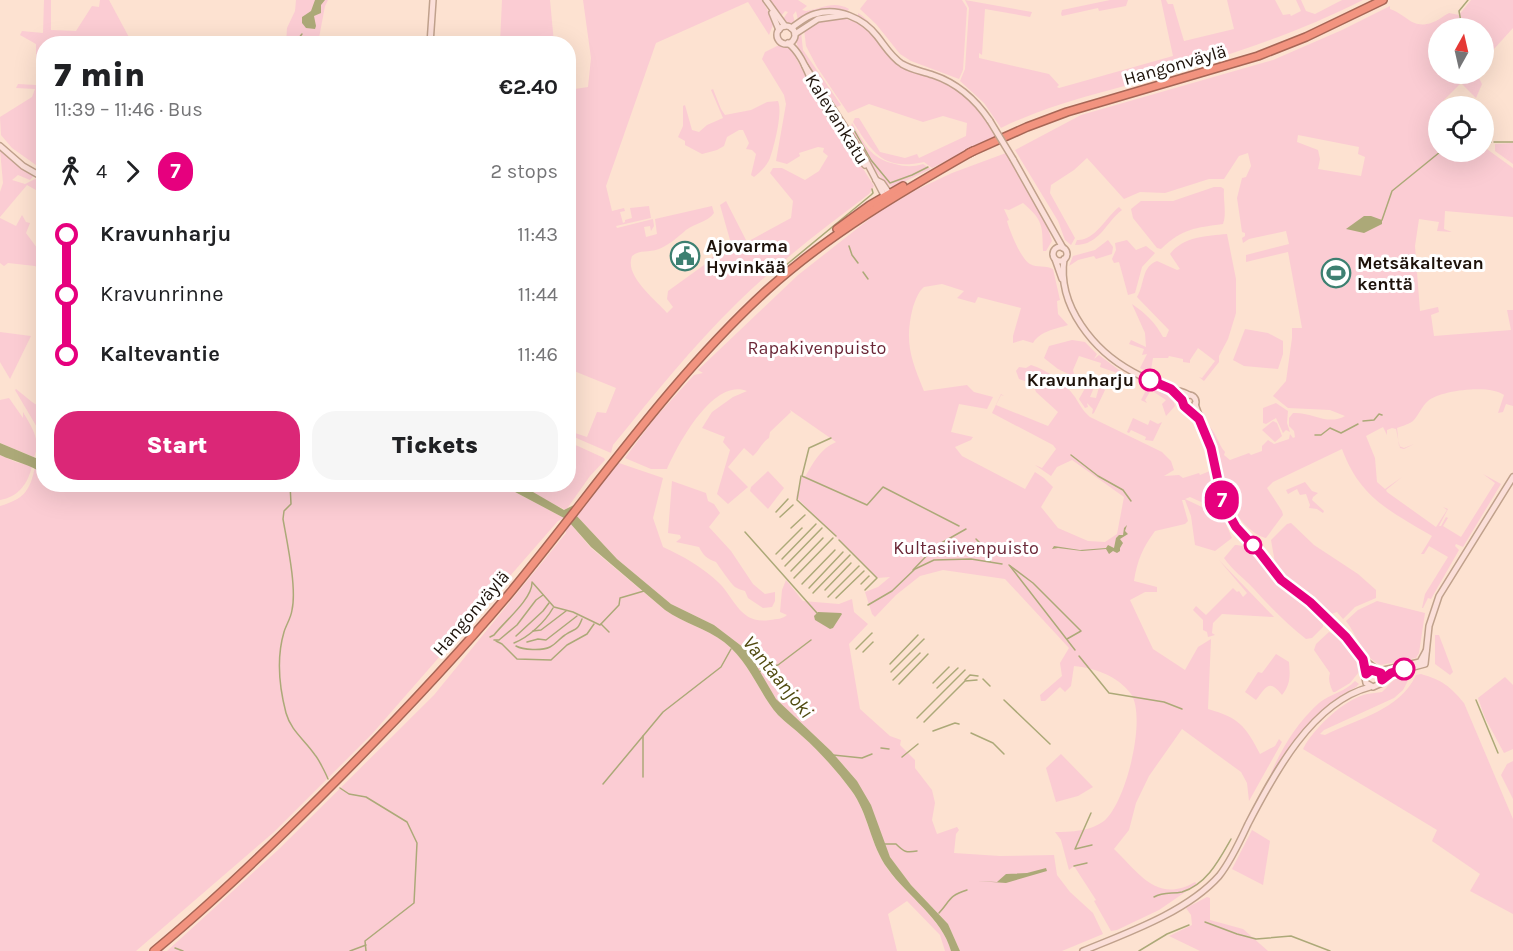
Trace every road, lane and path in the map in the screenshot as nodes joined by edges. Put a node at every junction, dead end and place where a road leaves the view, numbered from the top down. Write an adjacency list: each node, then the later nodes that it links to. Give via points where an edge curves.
1 (434, 0): 7 (street)
2 (1383, 0): 11 (highway, Hangonväylä, via 1306,38 1258,56 1022,129)
3 (767, 3): 5 (street, Kalevankatu); 6 (street)
4 (848, 16): 5 (street, via 816,13); 8 (street, via 818,19); 12 (street, bridge, via 872,30 900,62 940,78 978,105)
5 (788, 27): 6 (street); 8 (street, Kalevankatu)
6 (779, 30): 8 (street, Kalevankatu, via 782,43)
7 (431, 36)
8 (792, 39): 11 (street, Kalevankatu, via 877,185)
9 (0, 146): 10 (street)
10 (36, 173)
11 (888, 197): 32 (highway, Hangonväylä, via 788,272 688,369 508,594 422,692 270,847)
12 (1053, 230): 13 (street); 14 (street)
13 (1063, 248): 14 (street); 16 (street)
14 (1054, 249): 15 (street)
15 (1055, 259): 16 (street); 17 (street)
16 (1064, 259): 17 (street)
17 (1065, 282): 18 (street, via 1072,310 1098,346 1116,362)
18 (1171, 389): 19 (street); 20 (street)
19 (1189, 395): 20 (street); 21 (street, via 1194,397)
20 (1182, 400): 22 (street)
21 (1195, 404): 22 (street); 23 (street)
22 (1188, 409): 23 (street)
23 (1199, 419): 26 (street, via 1211,448 1226,510 1236,527 1281,580 1310,602)
24 (1513, 477): 25 (street, via 1439,596 1430,620)
25 (1426, 651): 27 (street, via 1420,662); 29 (street, via 1424,666 1391,673)
26 (1363, 659): 27 (street); 28 (street)
27 (1376, 670): 28 (street); 29 (street)
28 (1365, 676): 30 (street); 31 (street)
29 (1382, 680): 30 (street, via 1378,686)
30 (1370, 687): 31 (street)
31 (1355, 691): 33 (street, via 1327,710 1293,748 1215,880 1175,909)
32 (154, 951)
33 (1083, 951)

